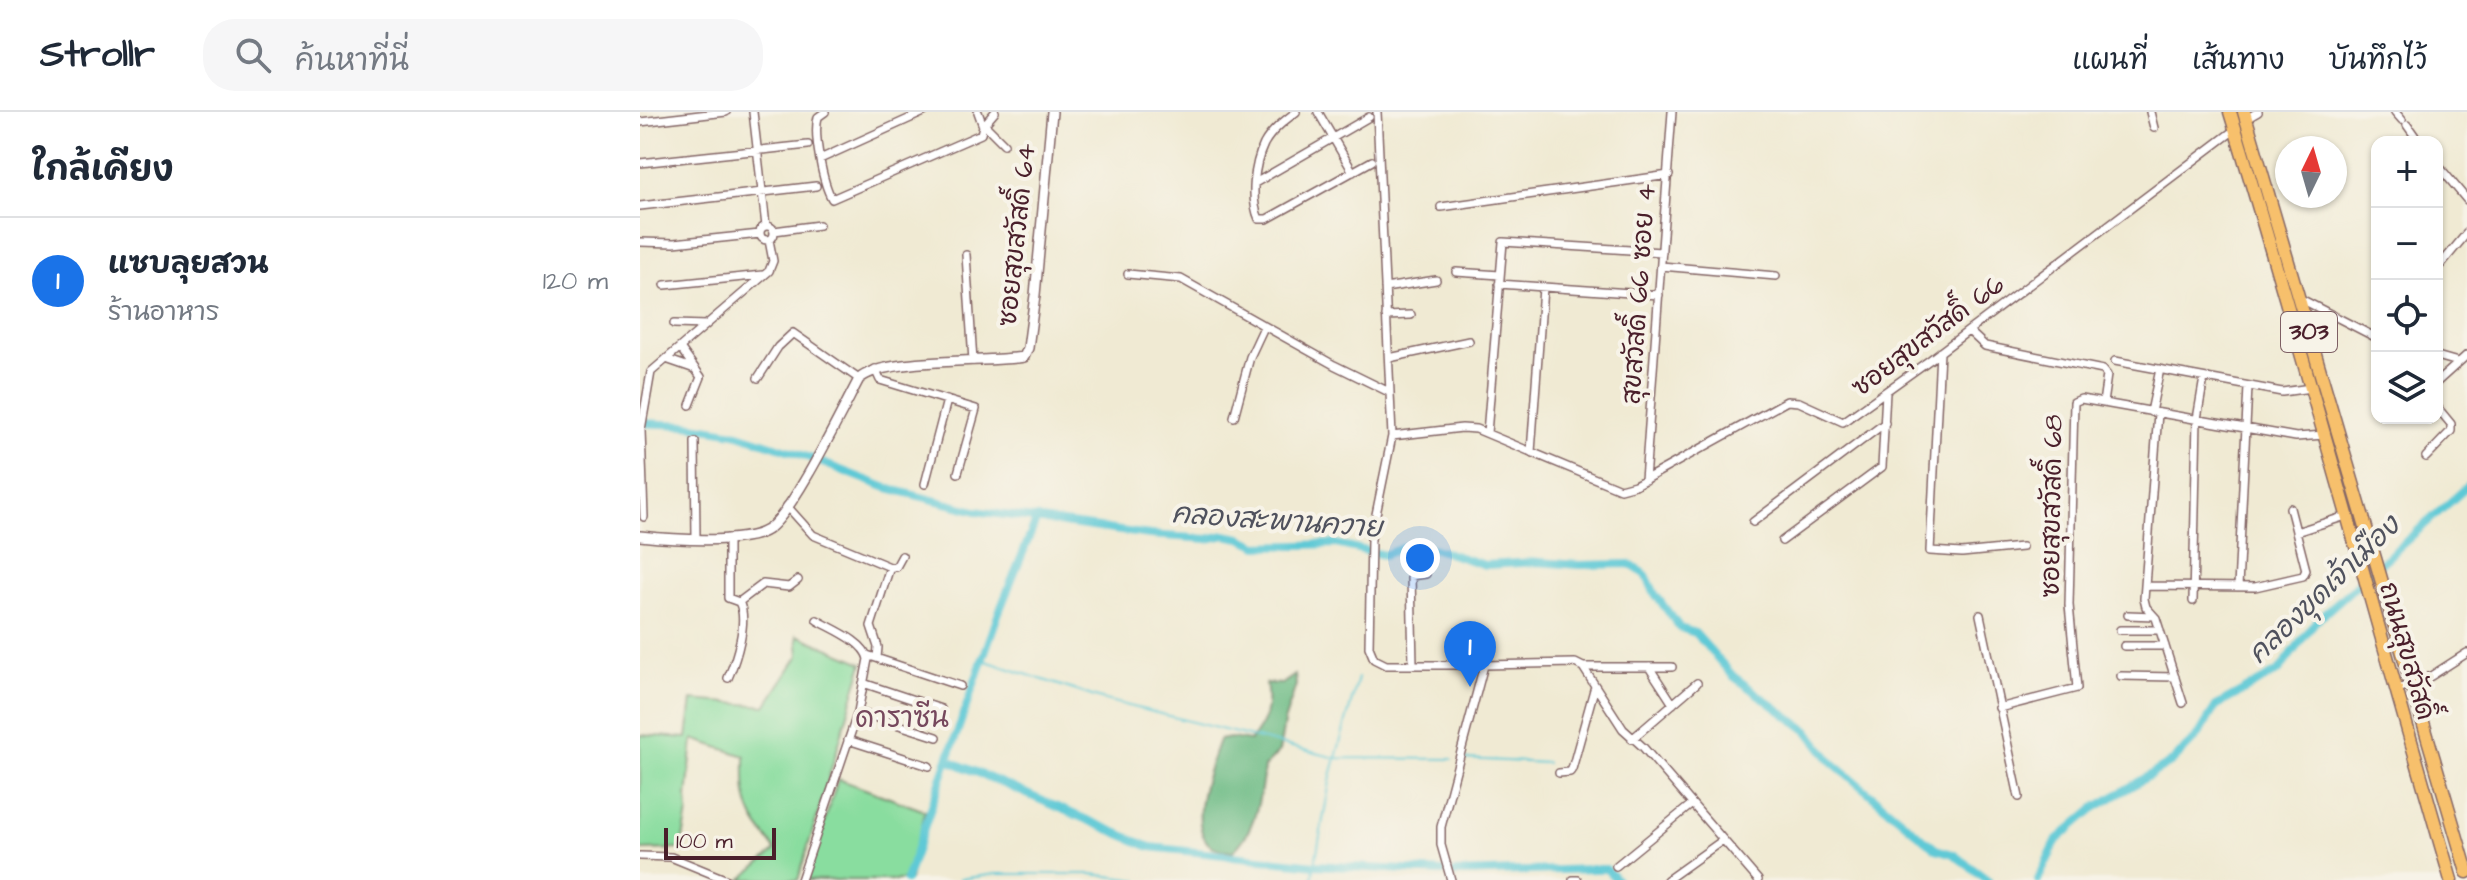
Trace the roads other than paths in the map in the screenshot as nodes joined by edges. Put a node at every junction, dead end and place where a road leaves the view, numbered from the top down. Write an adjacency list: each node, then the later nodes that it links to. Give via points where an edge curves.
1 (726, 112): 17 (street)
2 (753, 112): 24 (street)
3 (825, 112): 25 (street, via 816,122)
4 (924, 112): 25 (street)
5 (978, 112): 18 (street)
6 (995, 112): 18 (street)
7 (1052, 112): 74 (street, ซอยสุขสวัสดิ์ 64, via 1028,348 1024,357)
8 (1296, 112): 31 (street, via 1264,143)
9 (1318, 112): 21 (street)
10 (1377, 112): 56 (street)
11 (1672, 112): 30 (street, สุขสวัสดิ์ 66 ซอย 4)
12 (2150, 112): 19 (street)
13 (2230, 112): 16 (main road, ถนนสุขสวัสดิ์ / 303)
14 (2395, 112): 20 (street)
15 (1369, 117): 21 (street)
16 (2246, 119): 59 (main road, ถนนสุขสวัสดิ์ / 303); 65 (street, ซอยสุขสวัสดิ์ 66); 85 (main road, ถนนสุขสวัสดิ์ / 303)
17 (640, 122)
18 (984, 125): 22 (street); 25 (street, via 981,134 835,199 830,198)
19 (2154, 128)
20 (2414, 136)
21 (1334, 138): 29 (street); 31 (street)
22 (1004, 144)
23 (808, 145): 24 (street)
24 (757, 150): 27 (street); 33 (street)
25 (820, 159)
26 (1372, 161): 29 (street)
27 (640, 163)
28 (2443, 171): 34 (street)
29 (1353, 172): 31 (street, via 1263,221 1257,217)
30 (1669, 175): 36 (street); 44 (street, สุขสวัสดิ์ 66 ซอย 4)
31 (1255, 183)
32 (816, 186): 33 (street)
33 (762, 192): 35 (street); 38 (street)
34 (2467, 200)
35 (640, 206)
36 (1441, 207)
37 (819, 225): 39 (street)
38 (766, 226): 39 (street); 41 (street)
39 (774, 231): 42 (street)
40 (2467, 233): 46 (street)
41 (760, 234): 42 (street); 43 (street)
42 (769, 240): 50 (street, via 773,261)
43 (640, 242)
44 (1662, 252): 47 (street, สุขสวัสดิ์ 66 ซอย 4); 51 (street, via 1506,241)
45 (966, 255): 74 (street)
46 (2443, 262)
47 (1661, 266): 52 (street); 58 (street, สุขสวัสดิ์ 66 ซอย 4)
48 (1456, 272): 51 (street)
49 (1128, 274): 64 (street, via 1181,279)
50 (765, 275): 55 (street); 63 (street)
51 (1500, 275): 54 (street)
52 (1776, 276)
53 (1436, 280): 56 (street)
54 (1499, 284): 57 (street); 97 (street)
55 (665, 285)
56 (1385, 288): 61 (street)
57 (1543, 288): 58 (street); 101 (street)
58 (1659, 295): 104 (street, สุขสวัสดิ์ 66 ซอย 4)
59 (2299, 298): 66 (street); 147 (main road, ถนนสุขสวัสดิ์ / 303)
60 (1411, 315): 61 (street)
61 (1386, 316): 71 (street)
62 (674, 324): 63 (street)
63 (706, 325): 68 (street)
64 (1264, 327): 86 (street); 93 (street)
65 (1969, 331): 69 (street, ซอยสุขสวัสดิ์ 66); 89 (street, via 1985,346 2103,370)
66 (2371, 335)
67 (1469, 341): 71 (street)
68 (681, 349): 73 (street); 77 (street)
69 (1940, 352): 87 (street, ซอยสุขสวัสดิ์ 66); 116 (street, via 1930,551)
70 (2467, 355): 76 (street)
71 (1389, 358): 86 (street)
72 (2443, 358): 76 (street)
73 (666, 359): 77 (street); 109 (street, via 651,372 641,430)
74 (973, 361): 78 (street, ซอยสุขสวัสดิ์ 64)
75 (2115, 361): 79 (street)
76 (2458, 362): 80 (street)
77 (692, 368): 90 (street, via 701,377)
78 (875, 369): 83 (street, ซอยสุขสวัสดิ์ 64); 88 (street, via 880,380)
79 (2160, 369): 82 (street); 91 (street)
80 (2443, 376)
81 (758, 378): 83 (street, via 793,333)
82 (2204, 378): 84 (street); 94 (street)
83 (859, 379): 106 (street, ซอยสุขสวัสดิ์ 64)
84 (2248, 387): 85 (street, via 2288,392); 96 (street)
85 (2311, 388): 98 (main road, ถนนสุขสวัสดิ์ / 303)
86 (1389, 392): 99 (street)
87 (1886, 392): 95 (street); 104 (street, ซอยสุขสวัสดิ์ 66, via 1843,422 1787,401)
88 (947, 400): 103 (street, via 976,409); 105 (street)
89 (2103, 403): 91 (street, ซอยสุขสวัสดิ์ 68); 153 (street, ซอยสุขสวัสดิ์ 68, via 2074,402 2069,605 2077,688)
90 (690, 405)
91 (2154, 412): 94 (street, ซอยสุขสวัสดิ์ 68); 121 (street)
92 (2443, 414): 102 (street, via 2451,431)
93 (1234, 417)
94 (2197, 419): 96 (street, ซอยสุขสวัสดิ์ 68); 123 (street)
95 (1885, 423): 110 (street); 115 (street, via 1882,467)
96 (2244, 428): 98 (street, ซอยสุขสวัสดิ์ 68, via 2305,438); 122 (street)
97 (1487, 433): 99 (street, ซอยสุขสวัสดิ์ 66, via 1462,428); 101 (street, ซอยสุขสวัสดิ์ 66)
98 (2325, 435): 108 (main road, ถนนสุขสวัสดิ์ / 303)
99 (1392, 436): 137 (street, via 1371,539 1371,654 1386,665)
100 (695, 442): 114 (street)
101 (1531, 452): 104 (street, ซอยสุขสวัสดิ์ 66, via 1620,489)
102 (2426, 457)
103 (958, 473)
104 (1645, 480)
105 (925, 484)
106 (787, 506): 113 (street, ซอยสุขสวัสดิ์ 64, via 767,530); 118 (street, via 813,535)
107 (2290, 508): 111 (street)
108 (2346, 516): 111 (street); 150 (main road, ถนนสุขสวัสดิ์ / 303)
109 (644, 517)
110 (1753, 522)
111 (2296, 532): 122 (street, via 2305,574 2266,586)
112 (642, 533): 114 (street, ซอยสุขสวัสดิ์ 64)
113 (728, 538): 114 (street, ซอยสุขสวัสดิ์ 64); 125 (street, via 728,598)
114 (696, 539)
115 (1782, 541)
116 (2022, 547)
117 (902, 556): 118 (street, via 896,567)
118 (890, 567): 136 (street, via 871,626)
119 (1426, 574): 137 (street, via 1411,576)
120 (798, 580): 125 (street, via 789,587 763,584)
121 (2145, 586): 123 (street); 128 (street, via 2146,607)
122 (2238, 587): 123 (street)
123 (2192, 588): 124 (street)
124 (2193, 601)
125 (739, 602): 144 (street, via 740,635)
126 (1980, 615): 153 (street)
127 (2128, 615): 128 (street)
128 (2154, 616): 131 (street)
129 (817, 620): 135 (street)
130 (2120, 630): 131 (street)
131 (2160, 630): 133 (street)
132 (2124, 646): 133 (street)
133 (2165, 646): 143 (street)
134 (2467, 653): 147 (street)
135 (867, 655): 136 (street); 145 (street)
136 (877, 658): 148 (street)
137 (1413, 665): 138 (street)
138 (1484, 665): 139 (street); 169 (street, via 1441,827)
139 (1583, 667): 140 (street); 149 (street)
140 (1649, 667): 141 (street); 152 (street)
141 (1672, 667)
142 (2121, 676): 143 (street)
143 (2175, 677): 151 (street)
144 (728, 678)
145 (863, 683): 154 (street); 155 (street)
146 (1697, 683): 152 (street)
147 (2412, 685): 150 (street); 166 (main road, ถนนสุขสวัสดิ์)
148 (960, 686)
149 (1595, 686): 157 (street); 160 (street, via 1572,769)
150 (2396, 690): 172 (main road, ถนนสุขสวัสดิ์)
151 (2183, 703)
152 (1673, 704): 157 (street)
153 (1999, 708): 161 (street)
154 (941, 709)
155 (858, 712): 156 (street); 158 (street)
156 (937, 737)
157 (1632, 739): 162 (street)
158 (848, 740): 159 (street); 168 (street)
159 (929, 766)
160 (1559, 773)
161 (2019, 797)
162 (1692, 804): 163 (street); 165 (street)
163 (1723, 840): 170 (street); 171 (street)
164 (640, 856): 167 (street, via 671,857)
165 (1616, 866)
166 (2467, 872)
167 (727, 880)
168 (801, 880)
169 (1451, 880)
170 (1667, 880)
171 (1758, 880)
172 (2451, 880)

